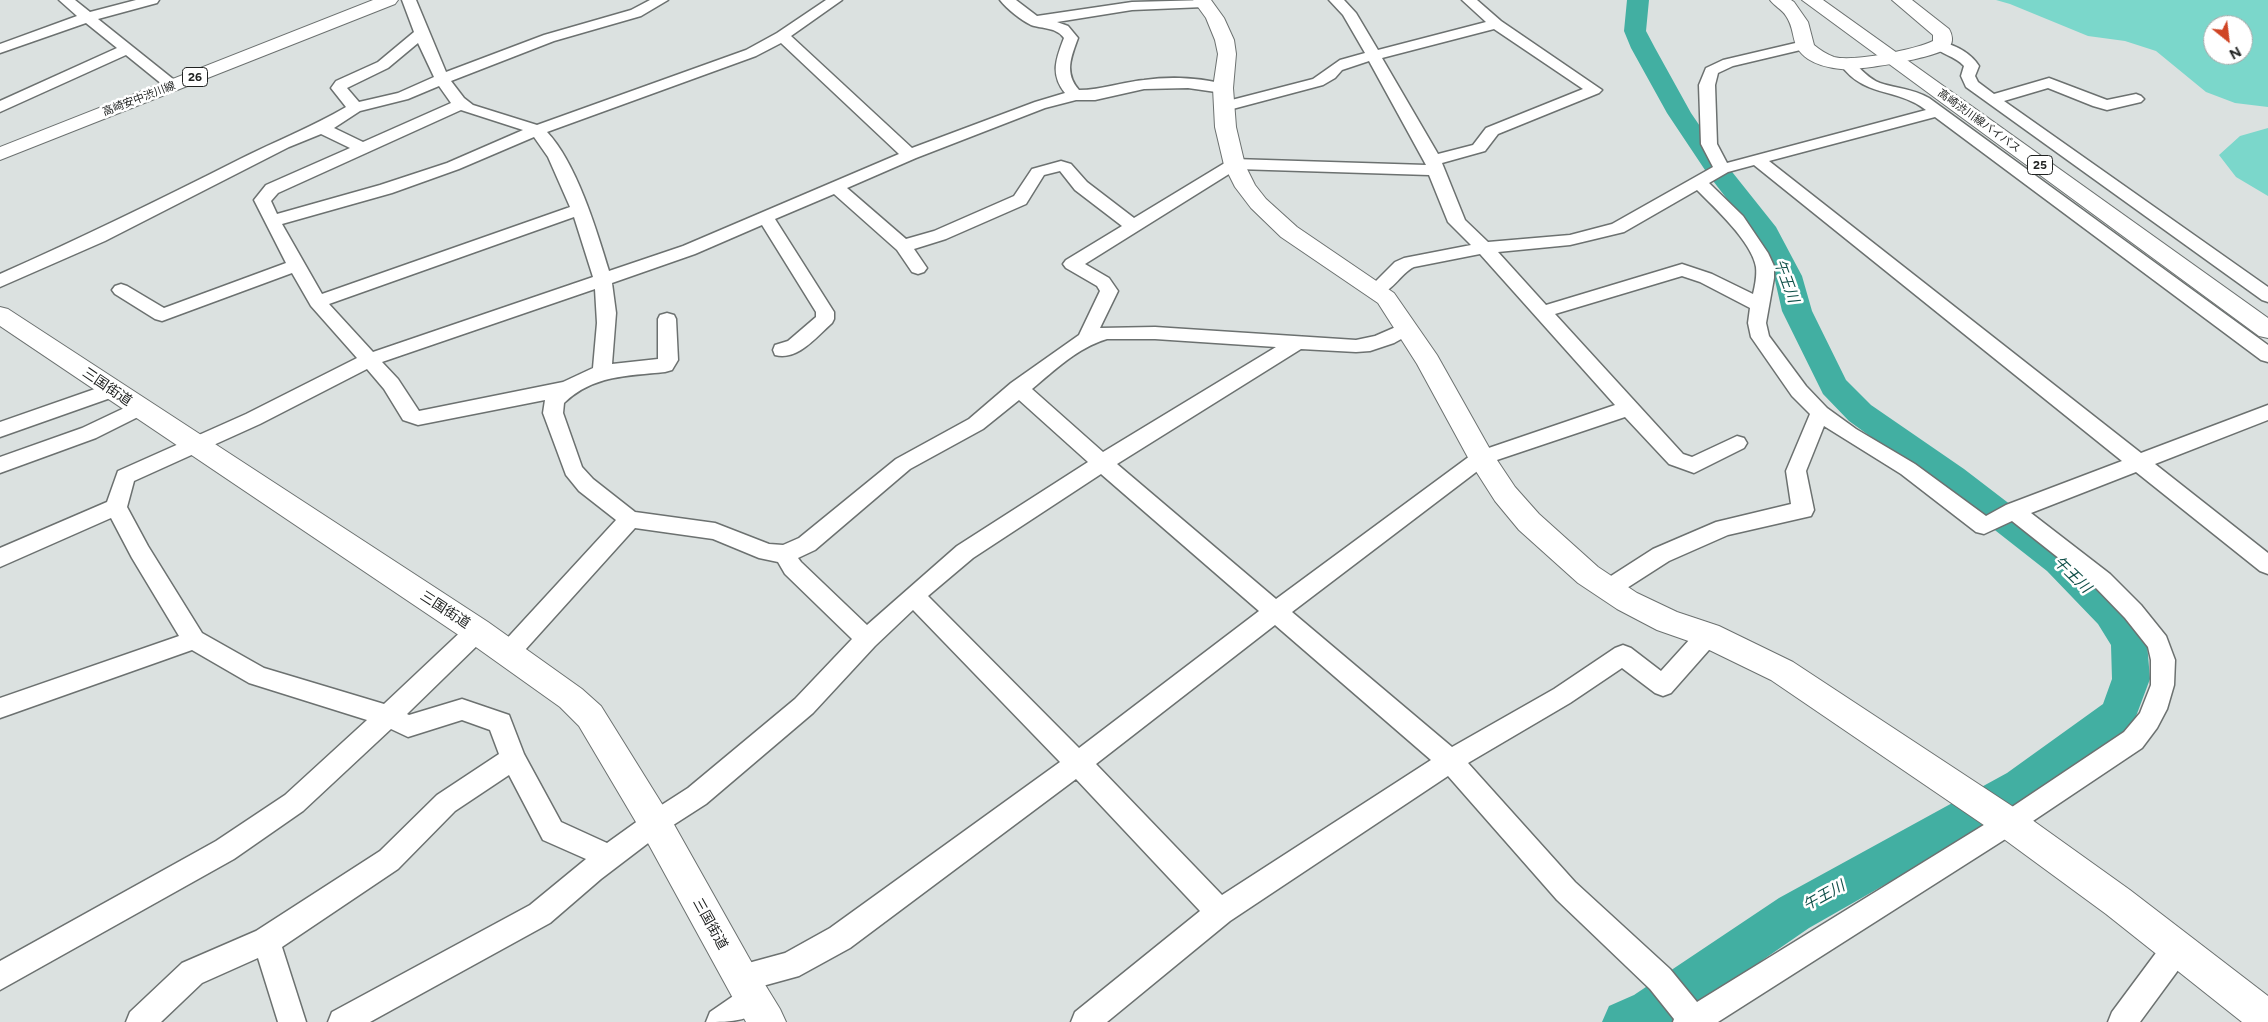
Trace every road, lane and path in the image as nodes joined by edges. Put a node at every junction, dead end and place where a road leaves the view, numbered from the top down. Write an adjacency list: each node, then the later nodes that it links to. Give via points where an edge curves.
1 (66, 0): 15 (street)
2 (152, 0): 15 (street)
3 (389, 0): 29 (street, 高崎安中渋川線 / 26)
4 (409, 0): 19 (street)
5 (661, 0): 28 (street, via 636,12 548,38)
6 (835, 0): 20 (street)
7 (1006, 0): 16 (street)
8 (1336, 0): 25 (street, via 1349,13)
9 (1469, 0): 17 (street)
10 (1778, 0): 23 (street, via 1798,18)
11 (1812, 0): 26 (street, 高崎渋川線バイパス / 25)
12 (1829, 0): 26 (street, 高崎渋川線バイパス / 25)
13 (1901, 0): 21 (street, via 1942,34)
14 (1207, 1): 16 (street, via 1132,6); 31 (street, via 1227,53)
15 (88, 17): 22 (street); 24 (street)
16 (1035, 21): 30 (street, via 1055,24 1071,38 1061,66 1064,83)
17 (1496, 24): 25 (street); 45 (street, via 1594,90 1492,131 1479,148)
18 (0, 32): 22 (street)
19 (421, 33): 28 (street); 36 (street, via 383,65 341,84 340,88)
20 (782, 36): 39 (street, via 751,53); 42 (street)
21 (1939, 45): 26 (street); 33 (street, via 1968,61 1972,66 1968,76 1971,84)
22 (6, 46)
23 (1804, 46): 27 (street, via 1820,57); 46 (street, via 1728,63 1712,71 1707,85 1709,144)
24 (128, 49): 29 (street); 35 (street)
25 (1374, 56): 31 (street, via 1337,66 1325,79 1306,87); 45 (street)
26 (1899, 56): 27 (street); 64 (street, 高崎渋川線バイパス / 25); 69 (street, 高崎渋川線バイパス / 25)
27 (1847, 64): 37 (street, via 1875,86 1909,92)
28 (442, 79): 34 (street); 36 (street, via 403,96)
29 (173, 86): 41 (street, 高崎安中渋川線 / 26)
30 (1074, 95): 31 (street, via 1095,95 1144,84 1188,83); 42 (street)
31 (1224, 97): 44 (street)
32 (2136, 99): 33 (street, via 2107,105 2049,83)
33 (1992, 100): 61 (street)
34 (461, 104): 39 (street); 40 (street)
35 (0, 107)
36 (355, 108): 38 (street)
37 (1938, 111): 43 (street); 73 (street)
38 (322, 128): 40 (street); 58 (street, via 283,144 99,237)
39 (537, 130): 49 (street, via 549,145); 51 (street, via 402,184)
40 (364, 149): 51 (street, via 272,189 262,200)
41 (0, 154)
42 (910, 155): 48 (street)
43 (1757, 160): 46 (street); 87 (street)
44 (1234, 164): 45 (street); 52 (street); 60 (street, via 1245,186 1279,223)
45 (1434, 165): 54 (street, via 1457,222)
46 (1721, 169): 47 (street)
47 (1701, 182): 54 (street, via 1618,228 1570,240); 63 (street, via 1738,220 1759,253 1765,266 1765,278)
48 (835, 186): 50 (street); 53 (street)
49 (580, 209): 57 (street); 62 (street)
50 (765, 216): 57 (street, via 689,250); 72 (street, via 824,312 825,319 795,346)
51 (272, 221): 55 (street)
52 (1133, 226): 53 (street, via 1081,186 1061,166 1038,172 1020,200 940,235); 70 (street, via 1072,264 1103,282 1109,290)
53 (902, 246): 56 (street)
54 (1484, 248): 60 (street, via 1410,262 1401,266); 65 (street)
55 (296, 265): 59 (street, via 162,315); 62 (street)
56 (918, 268)
57 (603, 278): 74 (street); 75 (street, via 607,307)
58 (0, 281)
59 (121, 290)
60 (1377, 290): 68 (street, via 1386,298)
61 (2268, 296)
62 (317, 302): 74 (street)
63 (1759, 305): 65 (street, via 1706,278 1682,270); 82 (street, via 1757,323 1760,337 1794,385)
64 (2268, 311)
65 (1542, 312): 80 (street)
66 (0, 315): 78 (street, 三国街道)
67 (667, 320): 75 (street, via 666,365)
68 (1405, 329): 71 (street, via 1373,346); 86 (street, via 1428,361)
69 (2268, 330)
70 (1086, 338): 71 (street, via 1106,333 1154,333); 77 (street)
71 (1295, 344): 88 (street)
72 (782, 350)
73 (2268, 355)
74 (368, 360): 76 (street, via 391,384 410,416 418,418); 85 (street, via 253,419)
75 (602, 372): 76 (street)
76 (568, 388): 92 (street, via 554,401 553,412 573,470 586,485)
77 (1018, 388): 88 (street); 93 (street, via 976,424 904,464 807,544)
78 (112, 390): 79 (street, 三国街道); 83 (street)
79 (138, 408): 85 (street, 三国街道); 89 (street, via 89,433)
80 (1629, 408): 84 (street, via 1676,459 1694,465); 86 (street)
81 (2268, 412): 87 (street)
82 (1820, 413): 91 (street, via 1908,469 1984,526); 96 (street, via 1796,471 1803,510 1724,528 1661,555)
83 (0, 430)
84 (1738, 443)
85 (194, 445): 90 (street, via 125,476); 99 (street, 三国街道)
86 (1481, 458): 96 (street, via 1529,522 1580,569); 98 (street)
87 (2138, 463): 91 (street); 95 (street)
88 (1102, 464): 97 (street, via 965,552); 98 (street)
89 (0, 465)
90 (116, 507): 94 (street); 102 (street)
91 (2012, 512): 109 (street, via 2117,593 2160,646 2164,676 2158,704 2148,725 2133,740)
92 (630, 518): 93 (street, via 715,531 766,552); 103 (street)
93 (785, 554): 101 (street, via 792,568)
94 (0, 558)
95 (2268, 565)
96 (1608, 589): 100 (street, via 1667,621)
97 (913, 596): 101 (street); 108 (street)
98 (1275, 612): 107 (street); 108 (street)
99 (477, 630): 103 (street, 三国街道); 105 (street)
100 (1708, 636): 107 (street, via 1663,686 1623,655 1562,696); 109 (street, via 1782,671)
101 (867, 639): 110 (street, via 804,706 697,796)
102 (194, 640): 104 (street); 105 (street, via 257,676)
103 (508, 653): 110 (street, 三国街道, via 572,698 590,716)
104 (0, 708)
105 (388, 716): 106 (street, via 408,726 462,709 500,724); 115 (street, via 294,803 225,850)
106 (513, 758): 111 (street, via 552,831); 113 (street, via 446,803 389,860)
107 (1450, 761): 112 (street); 117 (street, via 1566,891)
108 (1078, 763): 112 (street); 116 (street, via 840,938 789,966)
109 (1993, 812): 114 (street); 117 (street)
110 (655, 824): 111 (street); 116 (street, 三国街道)
111 (610, 857): 121 (street, via 540,914)
112 (1220, 912): 123 (street)
113 (266, 941): 119 (street, via 192,973); 120 (street)
114 (2177, 948): 118 (street); 124 (street)
115 (0, 976)
116 (753, 1000): 122 (street)
117 (1701, 1017)
118 (2268, 1019)
119 (140, 1022)
120 (292, 1022)
121 (342, 1022)
122 (720, 1022)
123 (1085, 1022)
124 (2122, 1022)

